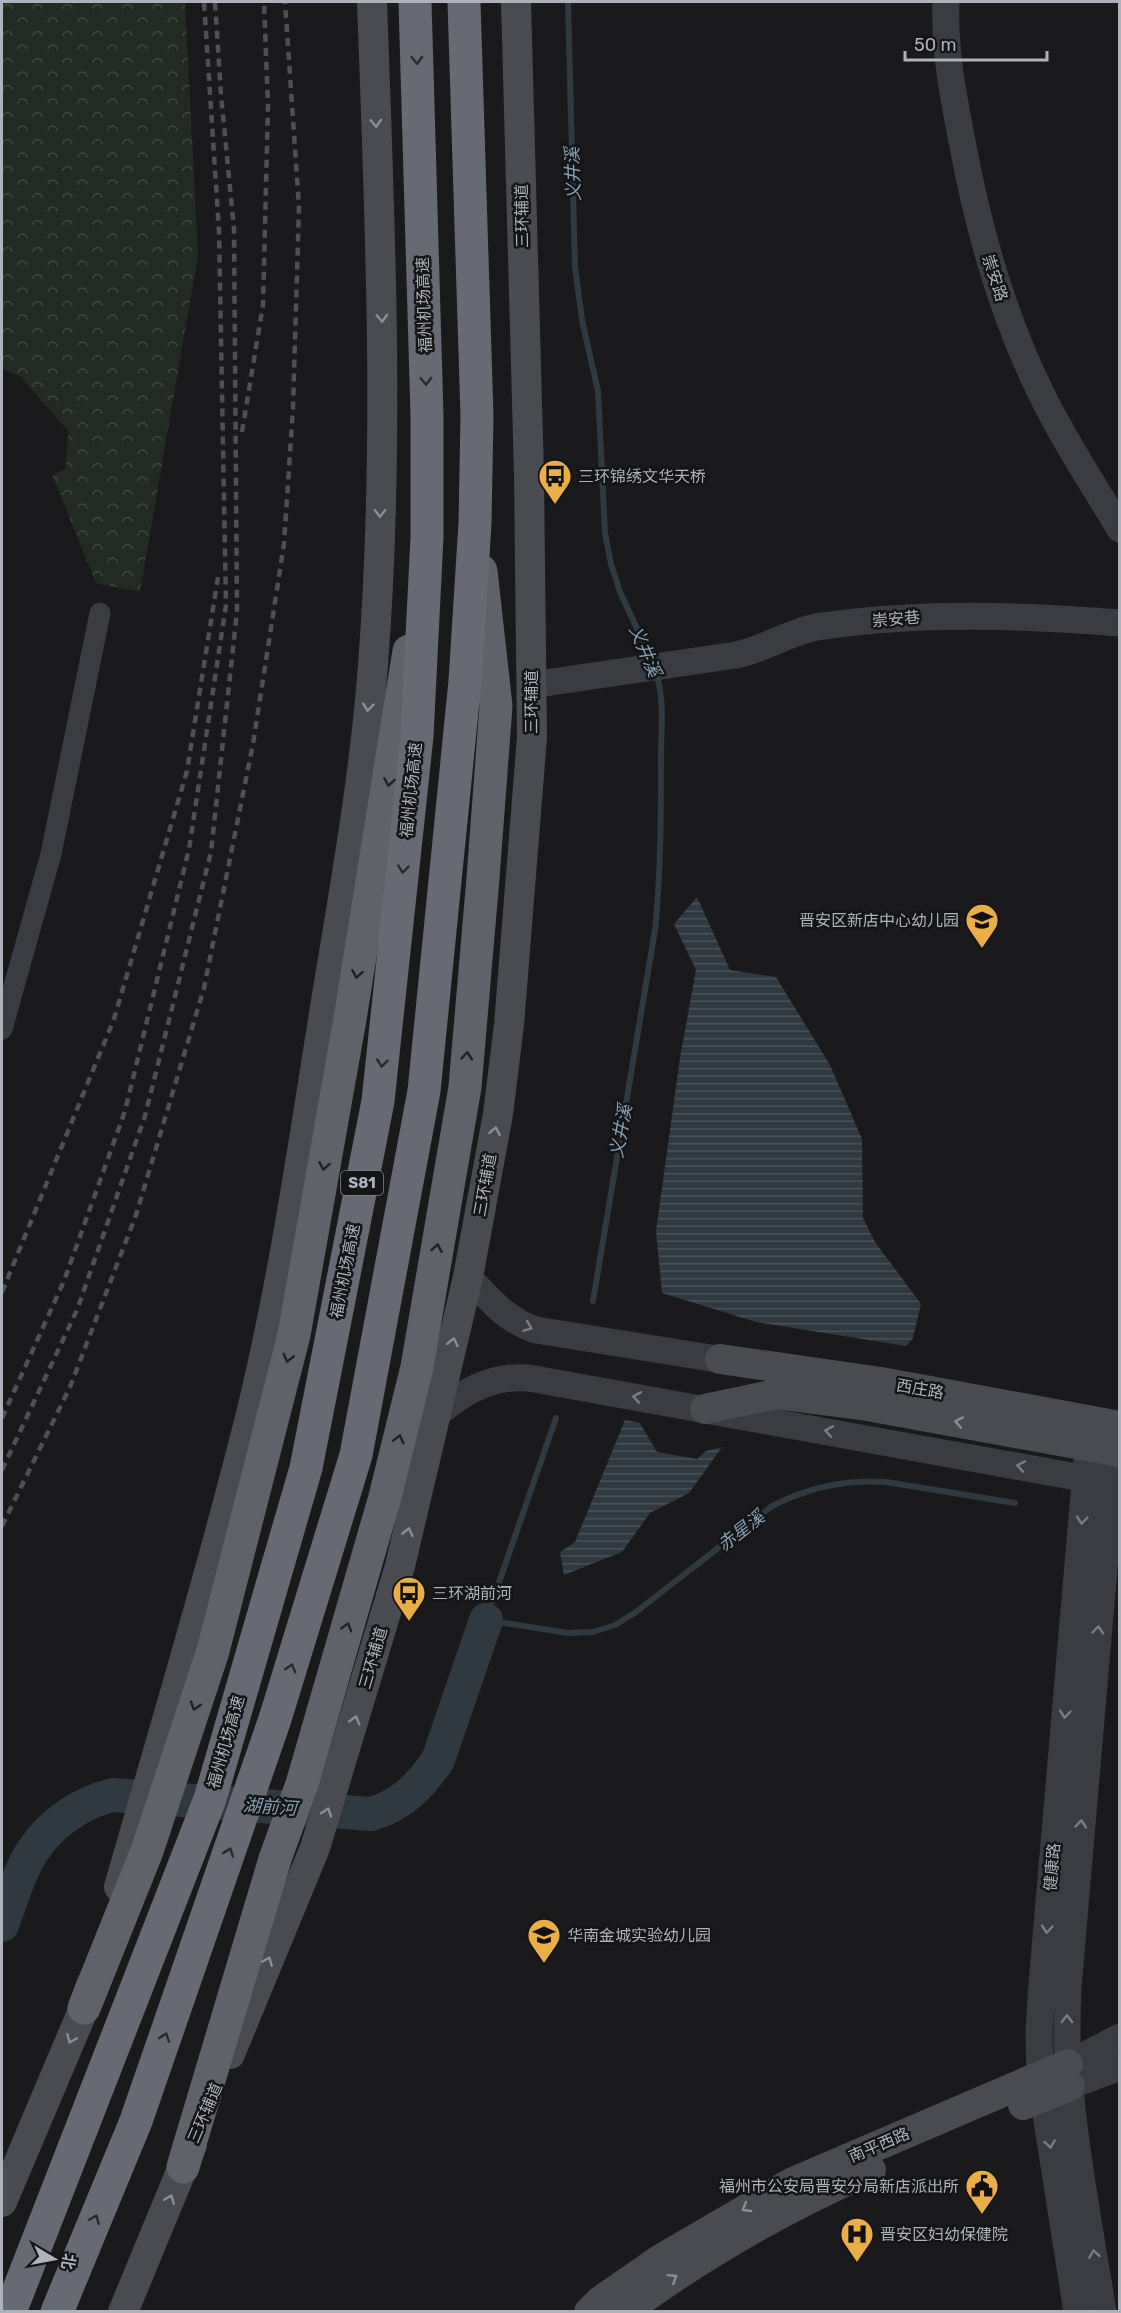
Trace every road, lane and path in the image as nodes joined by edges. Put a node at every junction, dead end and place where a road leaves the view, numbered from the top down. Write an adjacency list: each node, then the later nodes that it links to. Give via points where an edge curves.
1 (372, 2): 19 (main road, one-way to 19, via 383,369 373,669 312,1093 261,1366)
2 (415, 2): 8 (highway, 福州机场高速 / S81, one-way to 8)
3 (464, 2): 6 (highway, S81, via 477,416)
4 (516, 2): 11 (main road, 三环辅道)
5 (946, 2): 7 (street, 崇安路, via 955,106 976,214 996,285 1040,392)
6 (475, 523): 25 (highway, one-way to 6, via 275,1859 302,1784 385,1497 417,1366 465,1087 496,706); 28 (highway, S81, one-way to 6, via 136,2121 275,1719 356,1455 424,1091 465,681)
7 (1119, 529)
8 (427, 537): 19 (highway, one-way to 19, via 386,805 294,1335 213,1651); 27 (highway, 福州机场高速 / S81, one-way to 27, via 417,736 378,1101 306,1468 210,1798)
9 (100, 613): 12 (street, via 51,854)
10 (1119, 623): 11 (street, 崇安巷, via 998,616 822,626 748,653)
11 (531, 685): 13 (main road, 三环辅道, one-way to 11, via 498,1114 509,1025 532,737)
12 (2, 1029)
13 (468, 1277): 14 (street, one-way to 14, via 514,1321 536,1330); 16 (main road, 三环辅道, one-way to 13)
14 (720, 1359): 17 (main road, 西庄路, bridge, via 880,1382)
15 (705, 1408): 16 (street, one-way to 16, via 516,1377 486,1382 456,1398); 17 (main road, one-way to 15, bridge, via 903,1412 776,1394); 18 (street, one-way to 15)
16 (437, 1414): 25 (main road, 三环辅道, one-way to 16, via 315,1848 400,1566)
17 (1113, 1429): 18 (street, 健康路)
18 (1105, 1482): 23 (street, 健康路, one-way to 18, via 1068,1987); 24 (street, 健康路, one-way to 24, via 1042,1984)
19 (163, 1772): 20 (highway)
20 (84, 2008): 26 (main road, one-way to 26)
21 (1119, 2037): 23 (street, 南平西路)
22 (1119, 2067): 23 (street, 南平西路)
23 (1069, 2075): 24 (main road, 南平西路); 33 (street, 健康路, one-way to 23, via 1077,2152)
24 (1041, 2087): 30 (main road, 南平西路, one-way to 30, via 783,2187 659,2260); 31 (main road, 南平西路, one-way to 24, via 719,2248 805,2199 1010,2109); 32 (street, 健康路, one-way to 32)
25 (183, 2167): 29 (main road, 三环辅道, one-way to 25)
26 (2, 2202)
27 (10, 2312)
28 (57, 2312)
29 (123, 2312)
30 (589, 2312)
31 (625, 2312)
32 (1077, 2312)
33 (1103, 2312)

